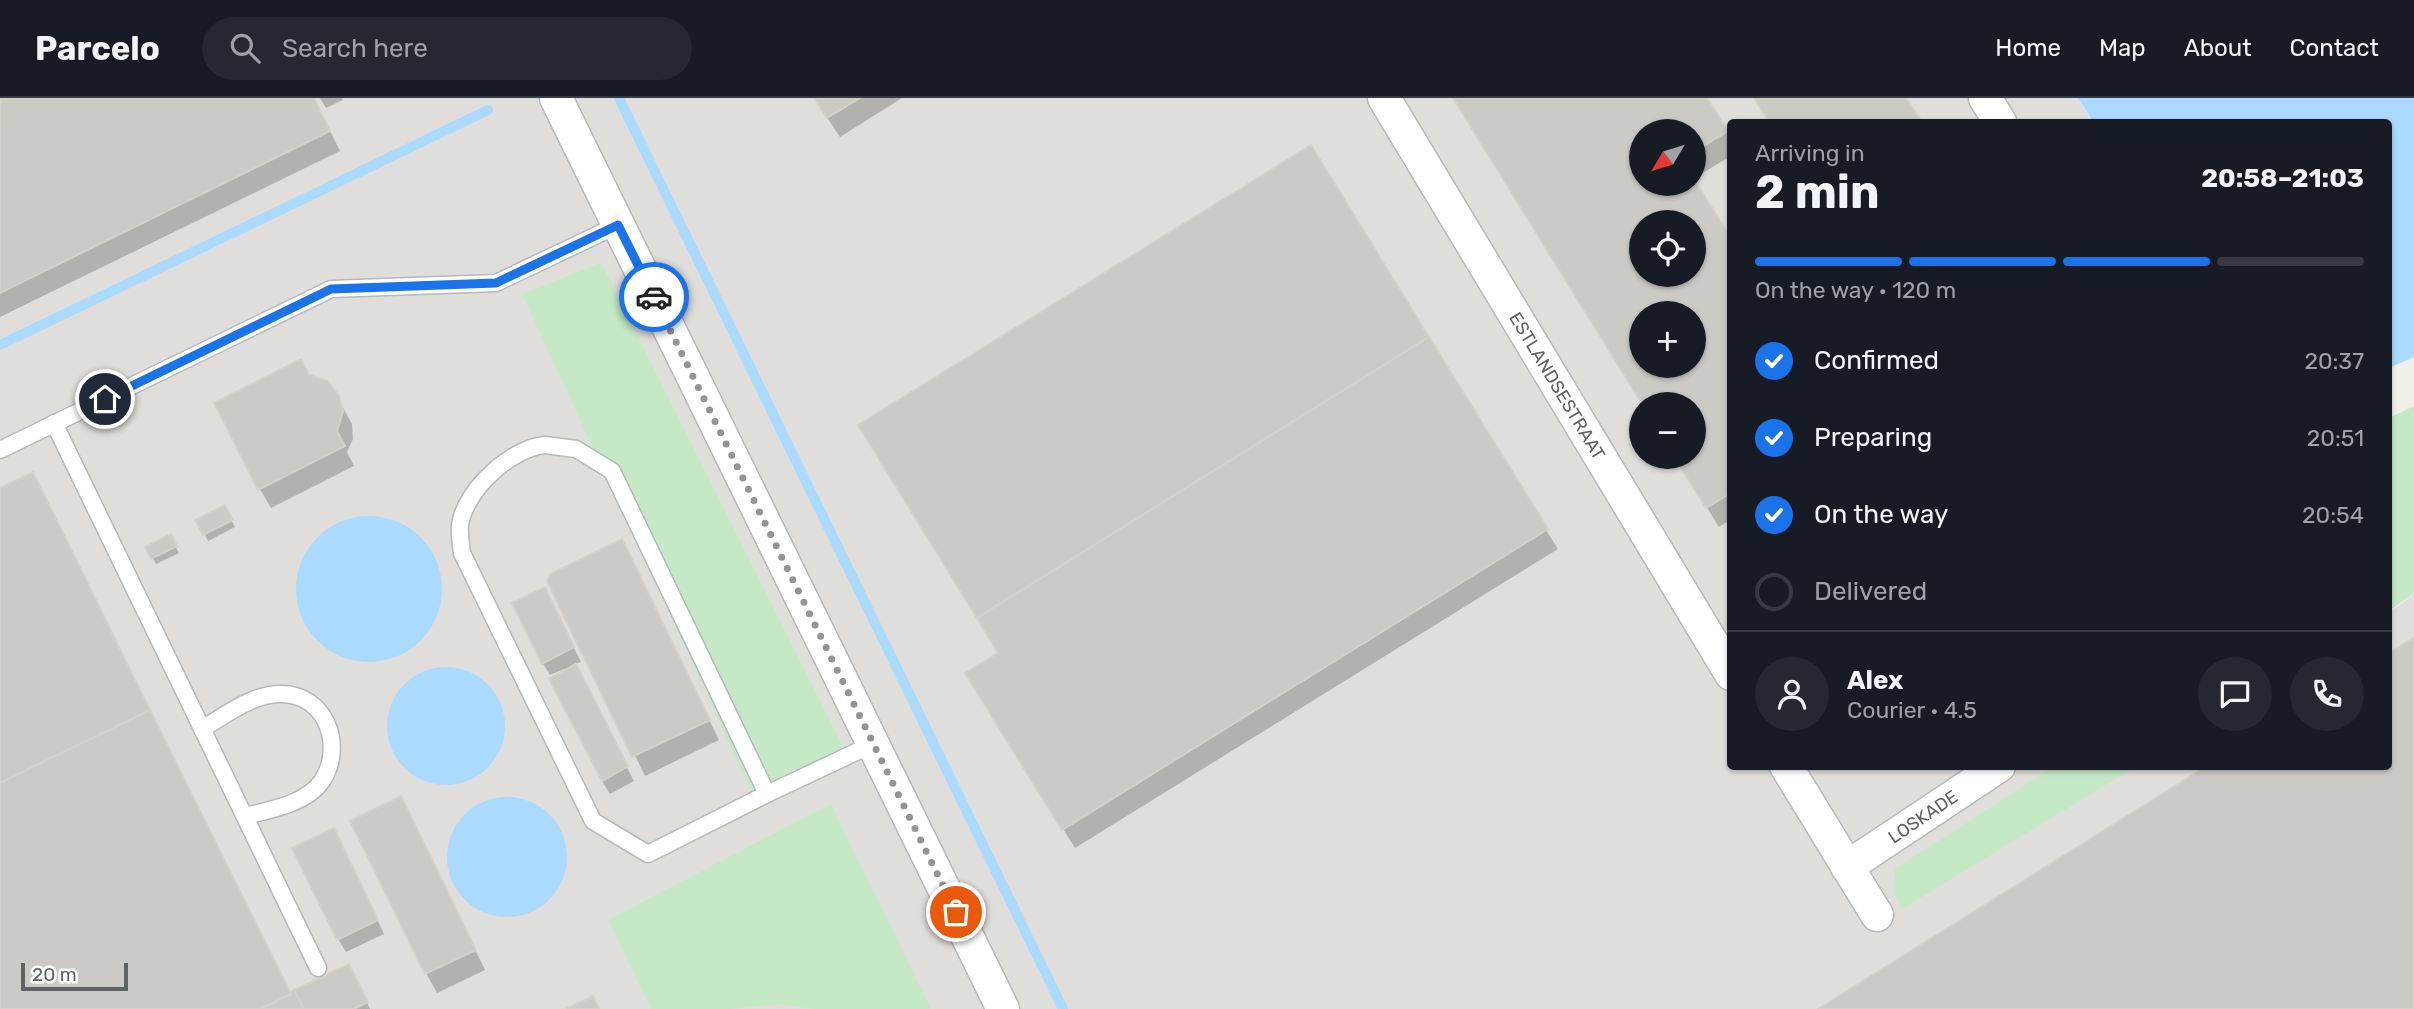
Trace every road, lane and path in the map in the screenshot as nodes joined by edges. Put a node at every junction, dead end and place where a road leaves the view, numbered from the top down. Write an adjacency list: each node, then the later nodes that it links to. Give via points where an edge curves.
1 (556, 98): 5 (street)
2 (1384, 98): 8 (street, ESTLANDSESTRAAT)
3 (1985, 98): 4 (street)
4 (1998, 119)
5 (618, 225): 6 (lane, via 496,283 331,289); 10 (street)
6 (54, 423): 7 (lane); 9 (lane)
7 (0, 450)
8 (1727, 667)
9 (202, 729): 14 (lane); 14 (lane, via 246,704 280,694 313,704 324,717 332,750 321,782 290,804)
10 (873, 744): 13 (lane); 18 (street)
11 (1788, 770): 15 (street)
12 (1993, 770): 15 (street, LOSKADE)
13 (767, 794): 13 (lane, via 612,471 594,457 560,446 528,446 510,458 470,499 460,525 461,553 593,821 648,854)
14 (245, 816): 17 (lane)
15 (1847, 867): 16 (street)
16 (1877, 915)
17 (318, 968)
18 (1003, 1009)

